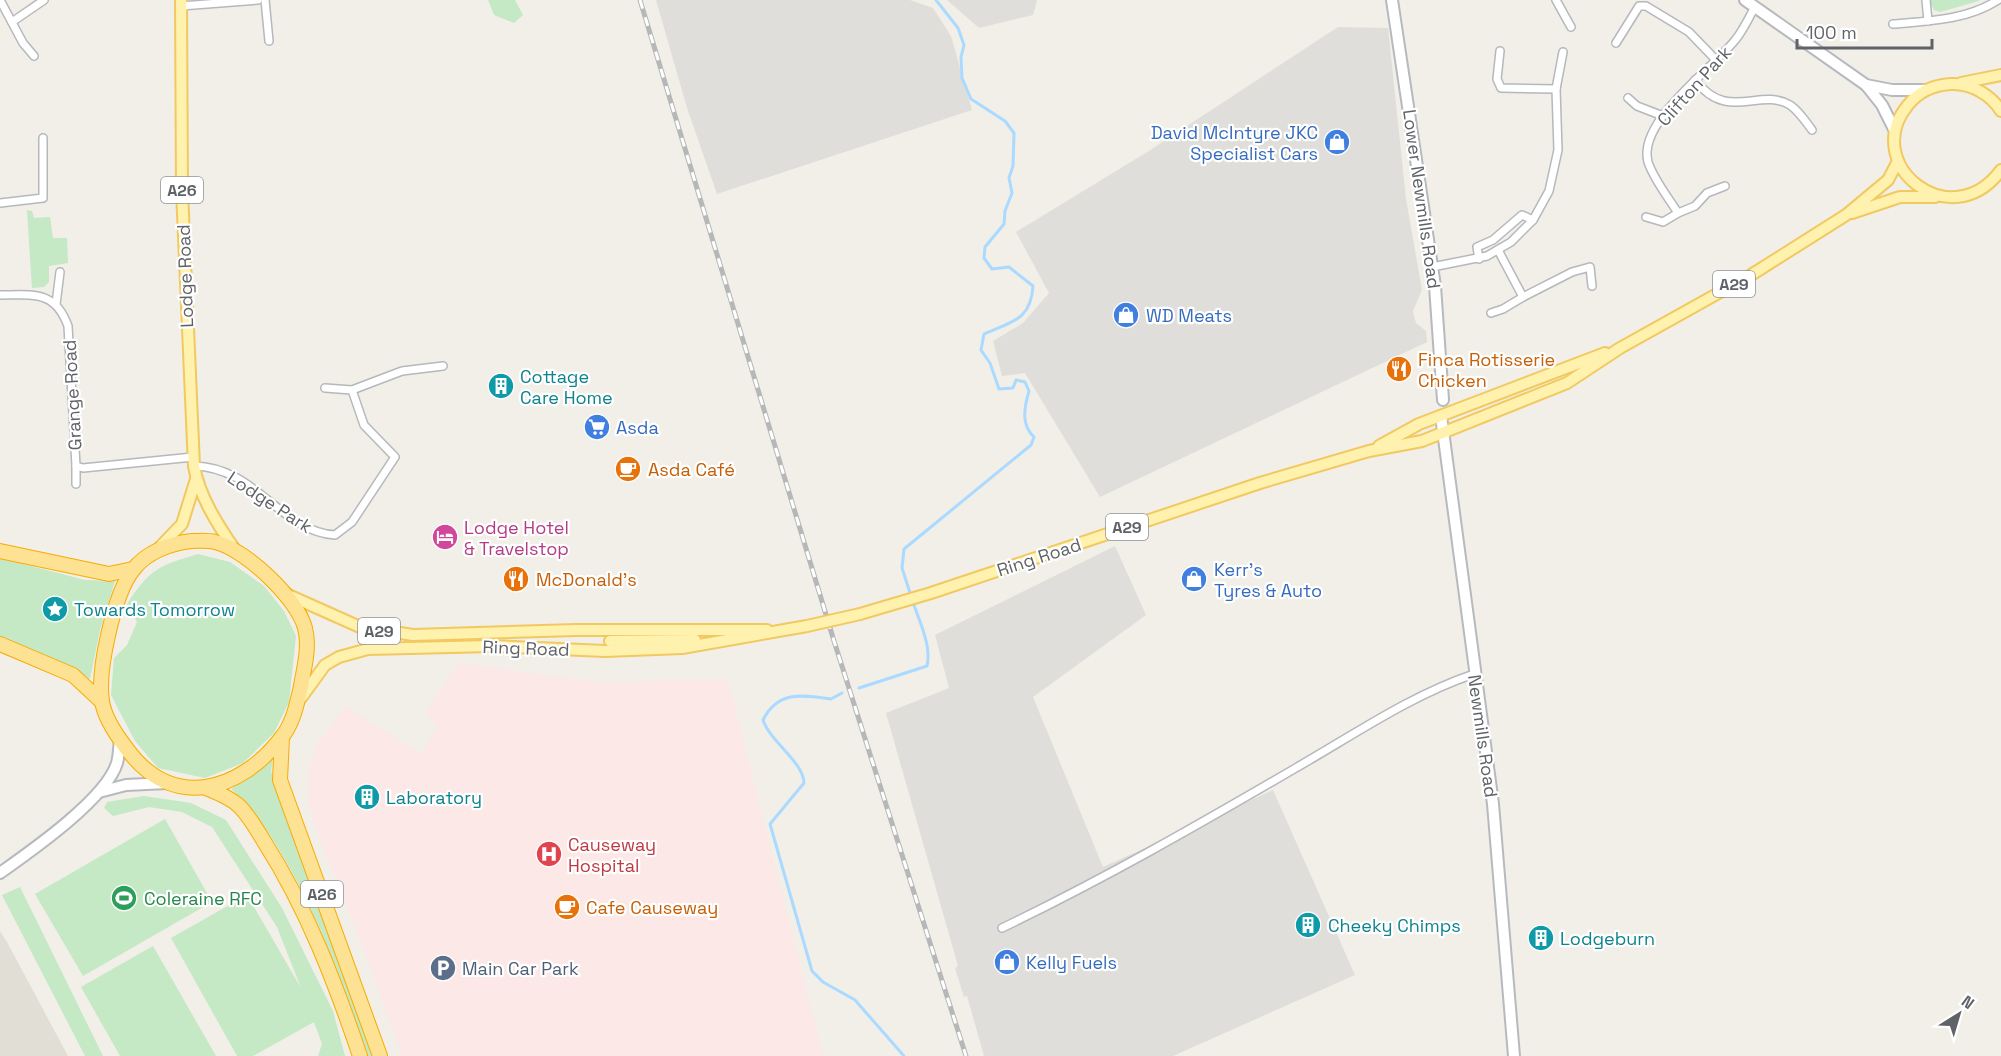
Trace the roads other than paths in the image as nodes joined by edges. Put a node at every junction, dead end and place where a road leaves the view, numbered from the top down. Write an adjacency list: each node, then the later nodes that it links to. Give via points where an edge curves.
1 (0, 0): 14 (street)
2 (44, 0): 14 (street)
3 (258, 0): 10 (street)
4 (265, 0): 17 (street)
5 (1392, 0): 49 (street, Lower Newmills Road)
6 (1556, 0): 16 (street)
7 (1745, 0): 12 (street)
8 (1926, 0): 13 (street)
9 (1998, 0): 13 (street, via 1978,10)
10 (210, 2): 11 (street)
11 (181, 3): 64 (main road, Lodge Road / A26, via 182,191)
12 (1755, 7): 22 (street, Clifton Park, via 1736,39); 26 (street)
13 (1928, 21): 15 (street)
14 (12, 22): 21 (street)
15 (1893, 24)
16 (1571, 27)
17 (269, 41)
18 (1616, 43): 22 (street, via 1640,6 1646,6 1689,32)
19 (1500, 51): 27 (street, via 1497,79 1501,88)
20 (1563, 52): 27 (street)
21 (34, 56)
22 (1716, 60): 24 (street, Clifton Park)
23 (2001, 75): 25 (main road)
24 (1695, 80): 31 (street, Clifton Park); 32 (street, via 1703,90 1728,102 1768,100 1789,104)
25 (1955, 83): 28 (main road); 30 (main road, via 1976,88)
26 (1866, 85): 28 (street); 33 (street)
27 (1556, 89): 46 (street, via 1558,150 1549,190)
28 (1925, 90): 33 (main road, via 1902,112)
29 (1628, 98): 31 (street, via 1637,106)
30 (2001, 111)
31 (1664, 116): 43 (street, Clifton Park, via 1649,141 1648,161)
32 (1812, 130)
33 (1895, 131): 35 (main road)
34 (43, 138): 40 (street)
35 (1898, 161): 39 (main road, via 1921,189); 44 (main road, Ring Road / A29, via 1888,180)
36 (2001, 170): 37 (main road, A29)
37 (1996, 182): 39 (main road, A29, via 1975,194)
38 (1725, 186): 43 (street)
39 (1940, 197): 44 (main road, Ring Road / A29, via 1900,197)
40 (43, 198): 41 (street); 42 (street)
41 (0, 202)
42 (45, 209)
43 (1678, 213): 45 (street, via 1663,222)
44 (1846, 215): 56 (main road, Ring Road / A29, via 1751,275)
45 (1646, 217)
46 (1533, 220): 47 (street, via 1524,232); 48 (street, via 1522,215 1493,240 1477,247)
47 (1498, 250): 48 (street); 53 (street)
48 (1479, 259): 49 (street)
49 (1432, 267): 60 (street, Lower Newmills Road)
50 (60, 272): 54 (street)
51 (1592, 286): 53 (street, via 1590,267)
52 (0, 295): 54 (street, via 33,295)
53 (1523, 297): 55 (street)
54 (56, 304): 65 (street, Grange Road, via 68,326)
55 (1491, 312)
56 (1620, 348): 61 (main road, Ring Road / A29); 62 (main road, Ring Road / A29, via 1567,382)
57 (443, 366): 59 (street, via 402,371)
58 (325, 388): 59 (street)
59 (352, 390): 64 (street, Lodge Park, via 364,424 395,457 345,529 335,535 321,534 300,524 231,473)
60 (1443, 400)
61 (1442, 416): 62 (street, Newmills Road); 63 (main road, Ring Road / A29)
62 (1444, 433): 63 (main road, Ring Road / A29); 77 (street, Newmills Road)
63 (1369, 451): 73 (main road, Ring Road / A29, bridge, via 1260,483 931,593 860,614)
64 (194, 461): 65 (street, Grange Road); 66 (main road, Lodge Road / A26)
65 (76, 466): 67 (street)
66 (196, 479): 69 (main road, Lodge Road / A26, via 182,524); 70 (main road, Lodge Road / A26)
67 (76, 484)
68 (0, 550): 71 (highway, via 109,574)
69 (156, 551): 70 (highway, A29, via 177,542 192,541 215,542); 71 (highway, A29)
70 (235, 551): 72 (highway, A29)
71 (133, 569): 78 (highway, A29, via 122,590 103,656)
72 (283, 592): 73 (main road, Ring Road / A29, via 360,627 413,635); 79 (highway, A29, via 301,618 307,638)
73 (775, 630): 74 (main road, Ring Road / A29)
74 (749, 637): 75 (main road); 79 (main road, Ring Road / A29, via 682,648 630,650 492,646 368,649 325,665)
75 (610, 641)
76 (0, 644): 78 (highway, A29, via 73,675)
77 (1474, 674): 86 (street, via 1390,714 1180,835); 89 (street, Newmills Road, via 1493,804)
78 (102, 702): 81 (highway, A29)
79 (298, 703): 80 (highway, A29)
80 (282, 737): 83 (highway, A29, via 236,780); 88 (highway, A26, via 280,780)
81 (120, 740): 82 (highway, A29, via 146,771); 84 (street, via 117,763)
82 (167, 783): 83 (highway, A29); 84 (street, via 126,785)
83 (206, 788): 87 (highway, A26, via 240,807 273,855 336,985)
84 (99, 792): 85 (street, via 33,850)
85 (0, 873)
86 (1002, 928)
87 (360, 1056)
88 (380, 1056)
89 (1514, 1056)

